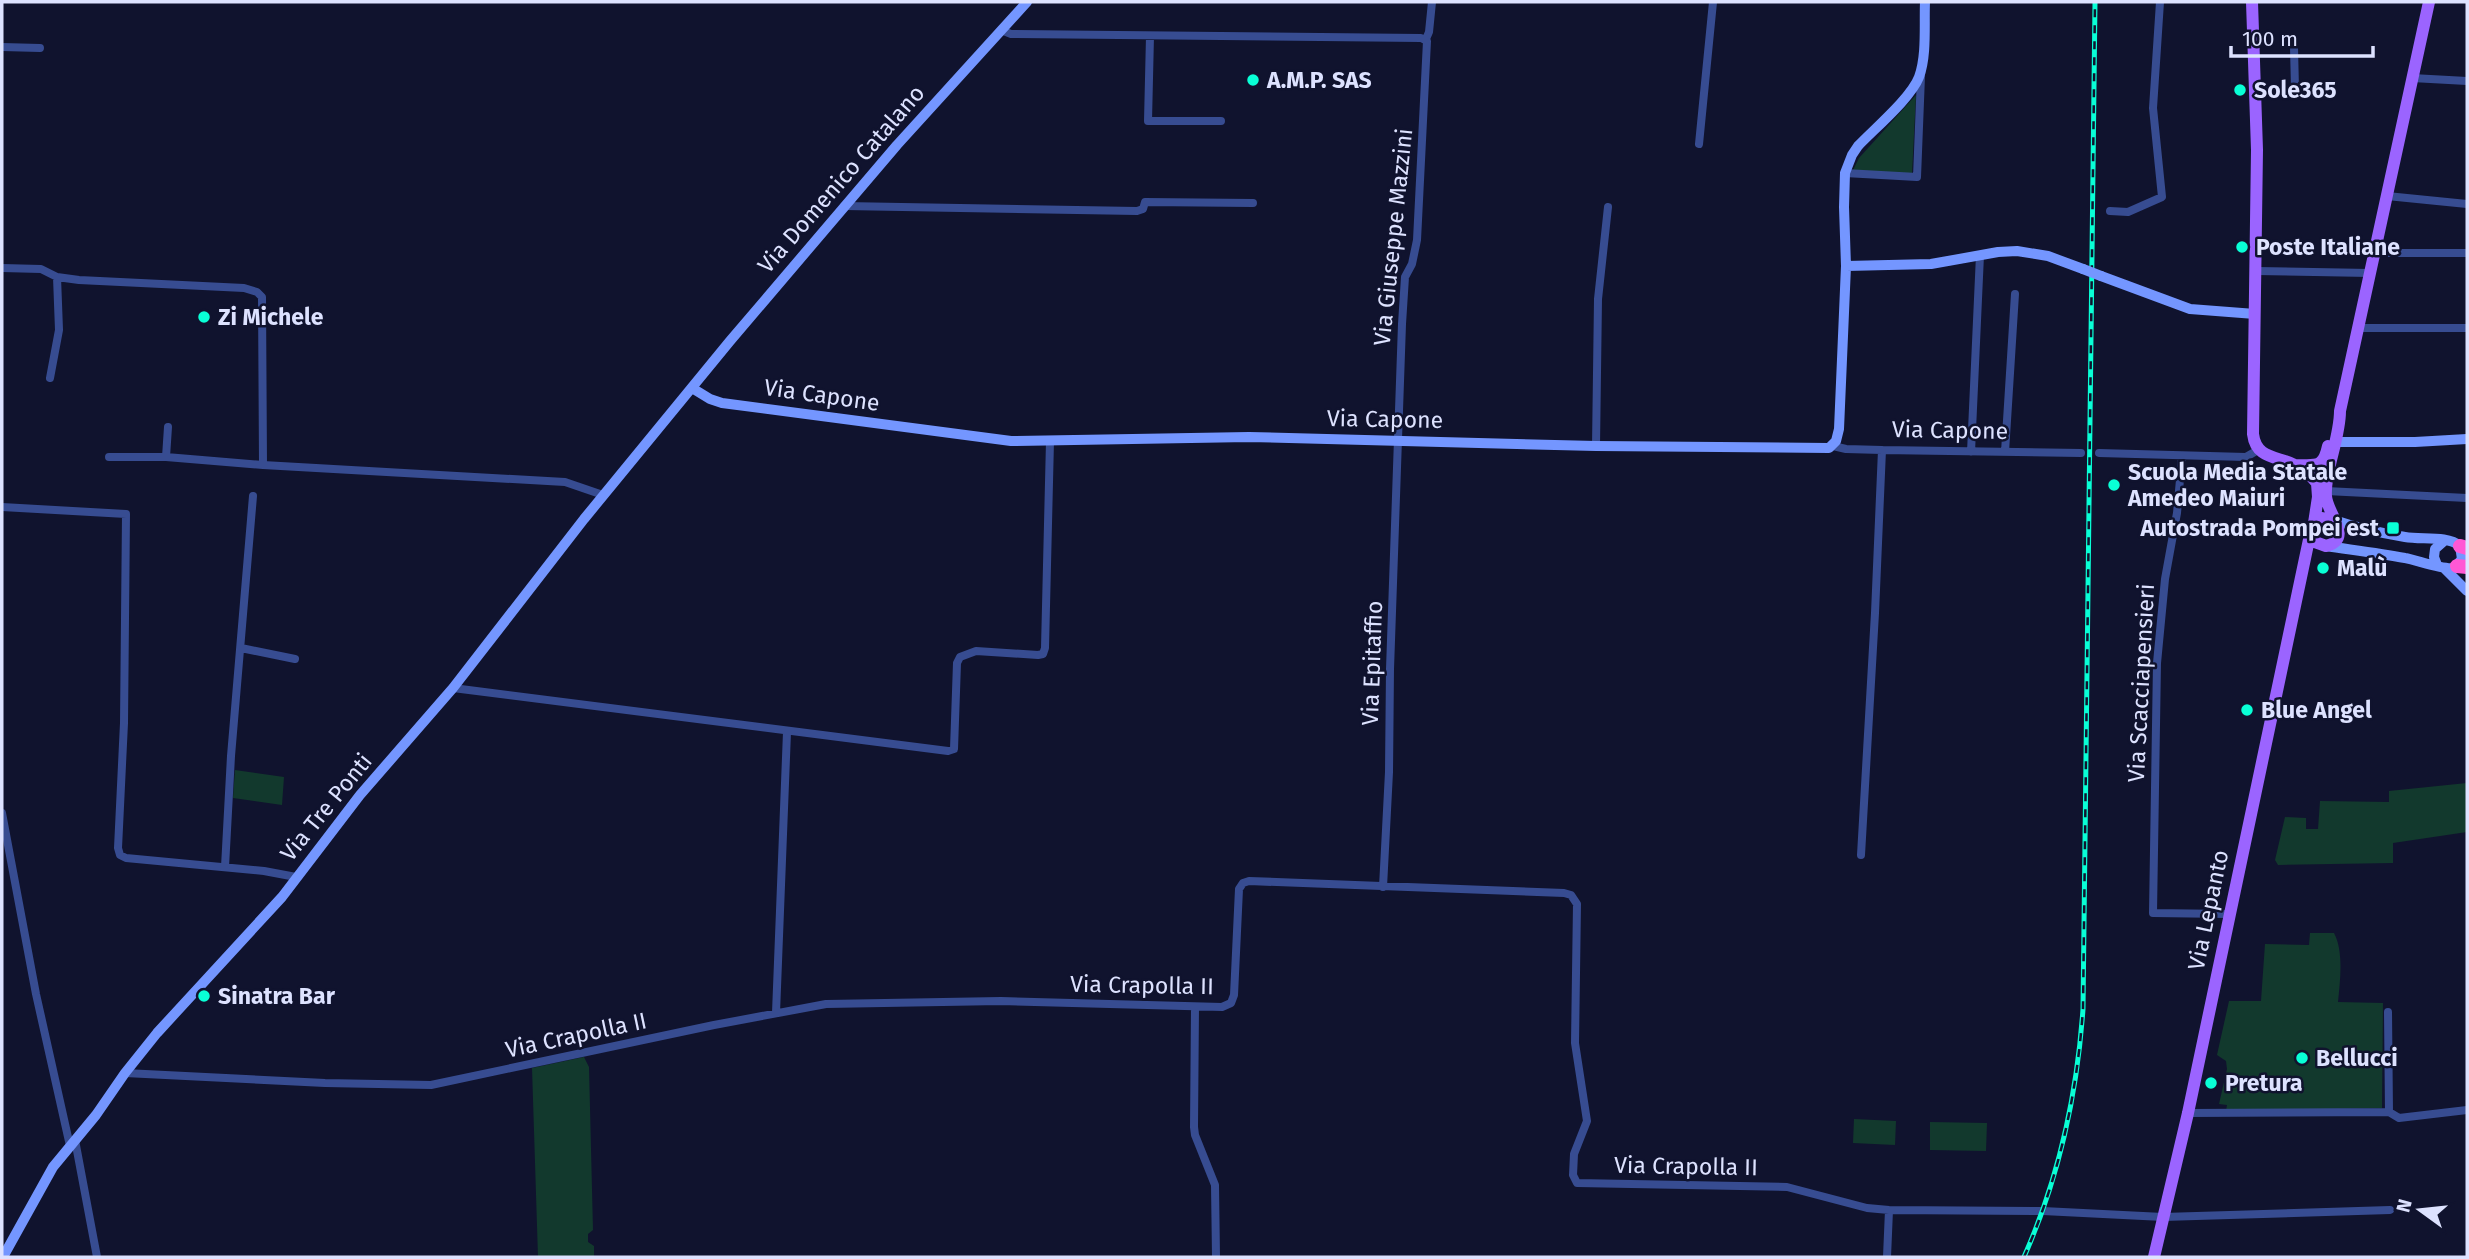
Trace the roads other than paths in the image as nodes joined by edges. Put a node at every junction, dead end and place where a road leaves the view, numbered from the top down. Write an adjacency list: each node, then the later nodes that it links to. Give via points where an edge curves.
1 (1027, 2): 8 (street, Via Domenico Catalano)
2 (1432, 2): 10 (street, Via Giuseppe Mazzini)
3 (1713, 2): 21 (street)
4 (1925, 2): 14 (street)
5 (2160, 2): 28 (street, via 2153,108 2162,197 2128,212)
6 (2252, 2): 19 (main road)
7 (2429, 2): 15 (main road)
8 (1001, 30): 9 (street, via 1011,34); 26 (street, Via Domenico Catalano)
9 (1150, 36): 10 (street); 20 (street, via 1148,121)
10 (1426, 39): 46 (street, Via Giuseppe Mazzini, via 1417,240 1404,291)
11 (2, 47): 13 (street)
12 (2294, 47): 18 (street)
13 (40, 48)
14 (1922, 67): 22 (street, via 1914,86 1858,146); 22 (street, via 1917,177)
15 (2412, 78): 16 (street); 23 (main road)
16 (2467, 81)
17 (2316, 88): 18 (street)
18 (2294, 89): 19 (street)
19 (2256, 91): 34 (main road)
20 (1222, 121)
21 (1699, 144)
22 (1845, 173): 32 (street)
23 (2387, 195): 25 (street); 29 (main road)
24 (1253, 203): 26 (street, via 1145,202 1137,211)
25 (2467, 204)
26 (845, 206): 42 (street, Via Domenico Catalano)
27 (1608, 207): 49 (street, via 1598,299)
28 (2110, 211)
29 (2375, 253): 30 (street); 35 (main road)
30 (2467, 253)
31 (1980, 255): 32 (street, via 1931,264); 38 (street, bridge, via 1998,251 2048,256 2190,309); 53 (street)
32 (1846, 266): 50 (street, via 1839,429)
33 (2, 268): 36 (street, via 41,269)
34 (2256, 271): 35 (street); 38 (main road)
35 (2370, 273): 39 (main road)
36 (57, 277): 41 (street, via 59,330); 60 (street, via 257,292 262,297)
37 (2015, 294): 54 (street)
38 (2255, 314): 52 (main road, via 2252,407)
39 (2358, 328): 40 (street); 43 (main road)
40 (2467, 328)
41 (50, 378)
42 (692, 388): 47 (street, Via Capone, via 722,403 1011,441); 63 (street, Via Tre Ponti)
43 (2340, 411): 48 (main road); 61 (main road, via 2325,460)
44 (168, 427): 58 (street)
45 (2467, 439): 48 (street)
46 (1399, 440): 47 (street, Via Capone, via 1186,437); 49 (street, Via Capone); 83 (street, Via Epitaffio)
47 (1050, 441): 78 (street, via 1043,654 976,651 960,657 956,743 948,751)
48 (2337, 442): 62 (main road)
49 (1596, 446): 50 (street, Via Capone, via 1816,450)
50 (1833, 446): 51 (street, Via Capone)
51 (1881, 450): 53 (street, Via Capone); 80 (street)
52 (2258, 450): 59 (street, via 2246,457); 61 (main road)
53 (1971, 452): 54 (street, Via Capone)
54 (2005, 452): 55 (street, Via Capone)
55 (2081, 453)
56 (2099, 453): 59 (street)
57 (109, 457): 58 (street)
58 (166, 457): 60 (street)
59 (2182, 457): 84 (street, Via Scacciapensieri, via 2157,663 2153,913)
60 (263, 465): 63 (street, via 565,482)
61 (2295, 465): 68 (main road, Via Lepanto, via 2318,486)
62 (2326, 491): 65 (street); 67 (main road)
63 (603, 495): 77 (street, Via Tre Ponti)
64 (253, 496): 75 (street)
65 (2467, 498)
66 (2, 506): 81 (street, via 126,514 118,849 126,858)
67 (2334, 520): 68 (main road, via 2321,518); 69 (street, via 2388,534); 70 (main road, via 2339,536)
68 (2312, 528): 70 (main road, via 2315,542); 73 (main road, Via Lepanto)
69 (2444, 541): 71 (street); 72 (street, via 2434,557)
70 (2324, 546): 72 (street); 73 (main road, Via Lepanto)
71 (2464, 547): 72 (street)
72 (2452, 567): 74 (street)
73 (2302, 571): 84 (main road, Via Lepanto)
74 (2467, 588)
75 (241, 648): 76 (street); 81 (street)
76 (295, 659)
77 (453, 688): 78 (street); 82 (street, Via Tre Ponti)
78 (787, 732): 87 (street)
79 (2, 813): 92 (street, via 36,994)
80 (1861, 855)
81 (225, 867): 82 (street)
82 (296, 877): 88 (street, Via Tre Ponti)
83 (1382, 887): 85 (street, Via Crapolla II, via 1243,883 1231,1003); 93 (street, Via Crapolla II, via 1564,893 1575,899 1575,1044 1587,1121 1574,1154 1577,1183 1787,1187)
84 (2228, 914): 91 (main road, Via Lepanto)
85 (1195, 1007): 87 (street, Via Crapolla II, via 1001,1001 845,1003); 98 (street, via 1194,1126 1215,1185)
86 (2388, 1012): 90 (street)
87 (776, 1013): 88 (street, Via Crapolla II, via 431,1085)
88 (125, 1073): 92 (street, Via Tre Ponti)
89 (2467, 1110): 90 (street, via 2399,1118)
90 (2389, 1112): 91 (street)
91 (2188, 1113): 95 (main road, Via Lepanto)
92 (72, 1143): 96 (street, Via Tre Ponti, via 53,1167); 97 (street)
93 (1889, 1210): 95 (street, Via Crapolla II); 99 (street)
94 (2390, 1210): 95 (street, Via Crapolla II)
95 (2163, 1217): 100 (main road, Via Lepanto)
96 (2, 1257)
97 (97, 1257)
98 (1216, 1257)
99 (1887, 1257)
100 (2154, 1257)

